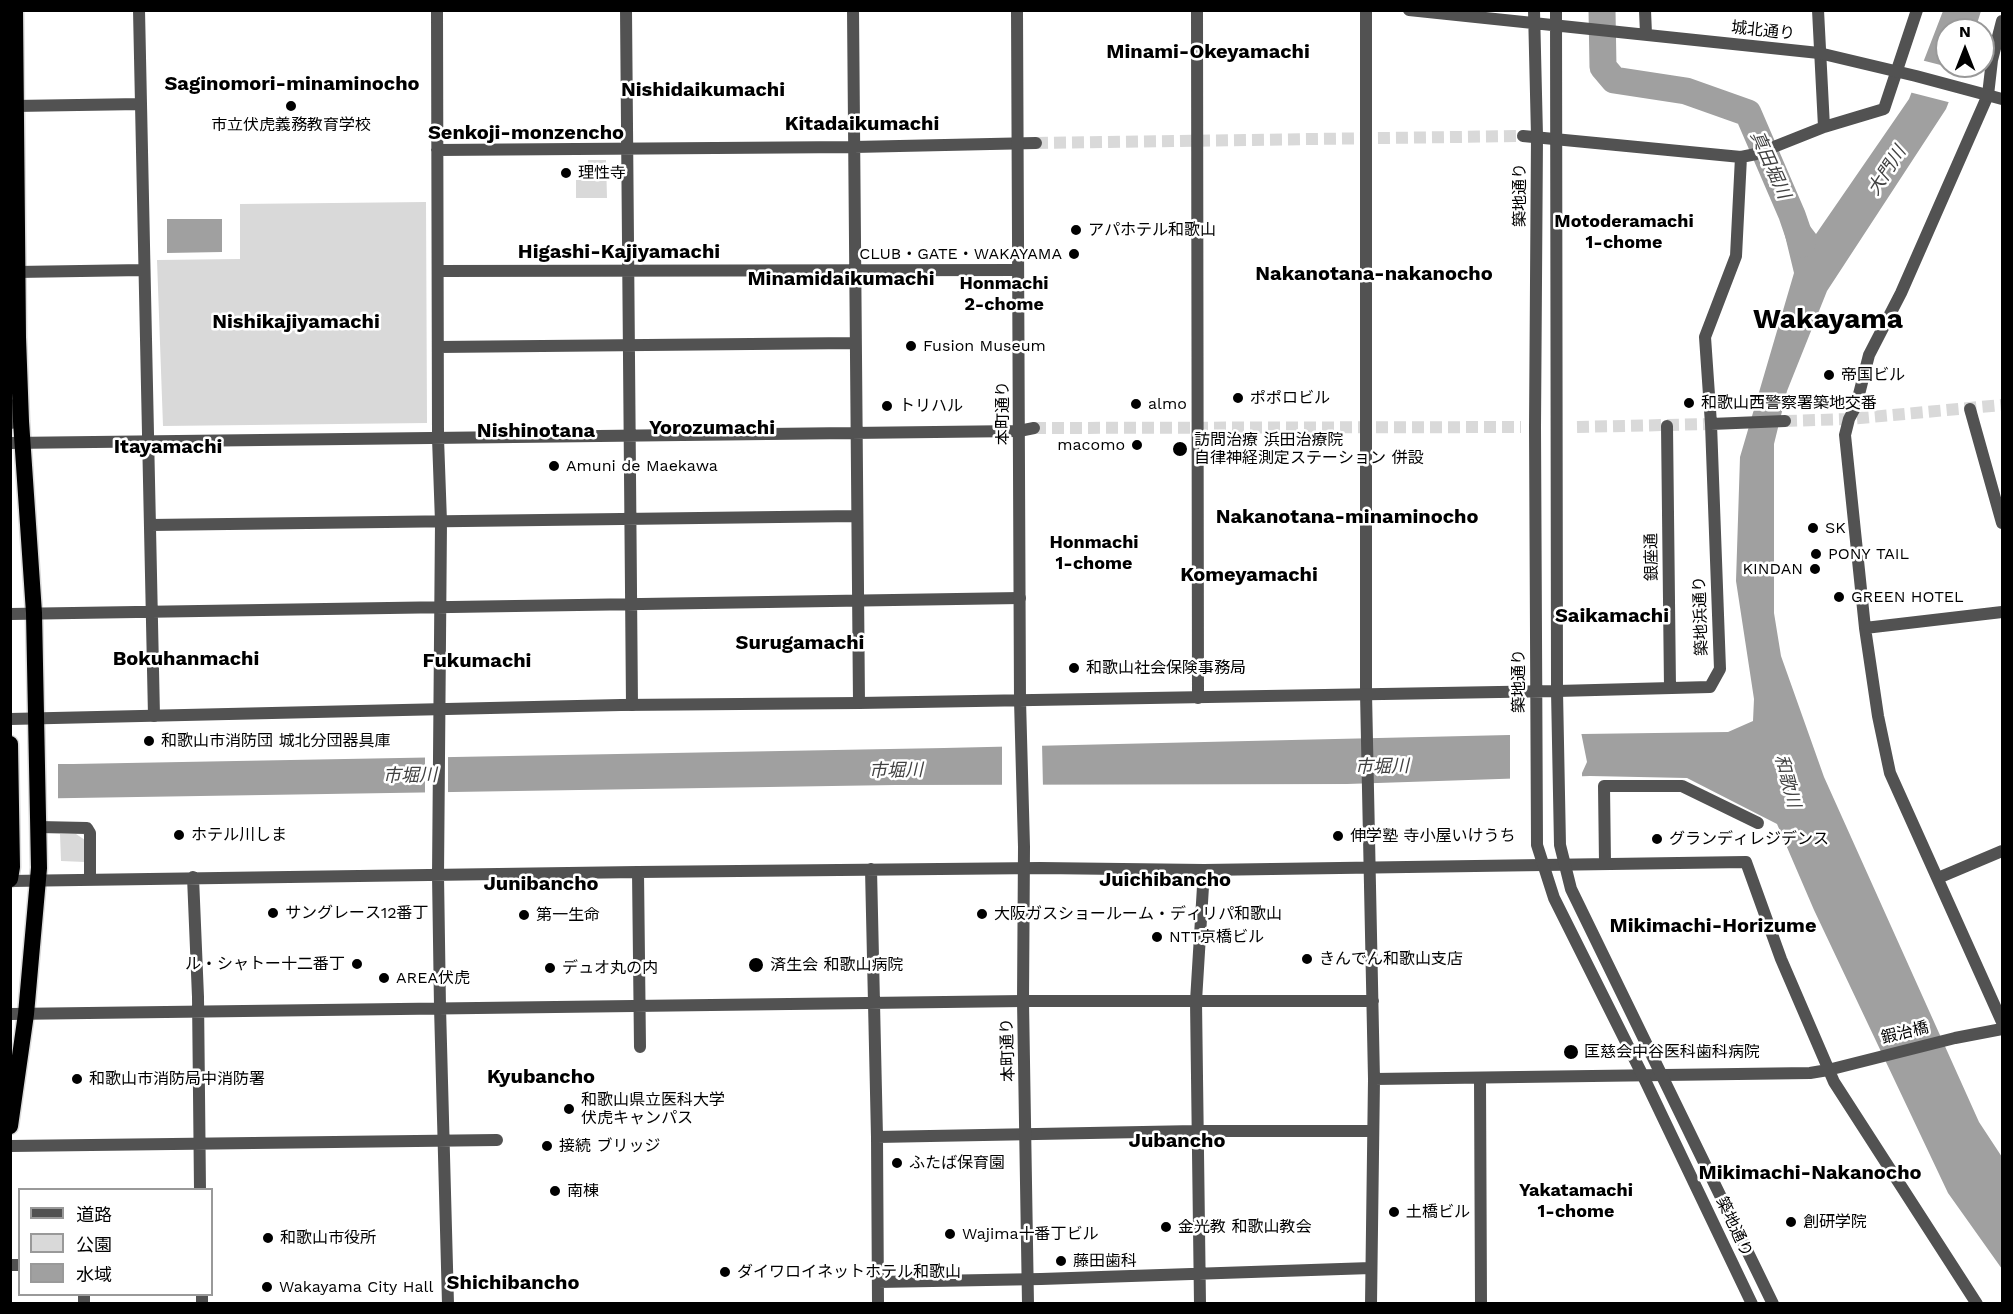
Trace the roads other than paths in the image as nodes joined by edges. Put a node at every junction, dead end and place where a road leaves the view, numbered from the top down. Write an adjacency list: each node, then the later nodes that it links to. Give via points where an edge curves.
1 (15, 10): 23 (highway)
2 (139, 10): 22 (street)
3 (437, 10): 31 (street)
4 (626, 10): 32 (street)
5 (853, 10): 30 (street)
6 (1017, 10): 29 (street, 本町通り)
7 (1197, 10): 74 (street)
8 (1366, 10): 73 (street)
9 (1409, 10): 14 (street, 城北通り)
10 (1556, 10): 16 (street, 築地通り)
11 (1646, 10): 17 (street)
12 (1818, 10): 18 (street)
13 (1917, 10): 19 (street)
14 (1534, 17): 16 (street, 城北通り); 26 (street, 築地通り)
15 (2002, 21): 20 (street)
16 (1556, 25): 17 (street, 城北通り); 27 (street, 築地通り)
17 (1646, 34): 18 (street, 城北通り)
18 (1819, 53): 19 (street, 城北通り); 24 (street)
19 (1897, 72): 20 (street, 城北通り); 24 (street, via 1884,109)
20 (1988, 95): 21 (street, 城北通り); 69 (street, via 1901,293 1869,355 1845,435)
21 (2002, 99)
22 (141, 104): 23 (street); 35 (street)
23 (15, 106): 39 (highway)
24 (1824, 127): 33 (street)
25 (1523, 136): 26 (street)
26 (1537, 136): 27 (street); 71 (street, 築地通り)
27 (1557, 138): 33 (street); 72 (street, 築地通り)
28 (1036, 143): 29 (street)
29 (1018, 144): 30 (street); 36 (street, 本町通り)
30 (854, 147): 32 (street); 34 (street)
31 (437, 150): 32 (street); 37 (street)
32 (627, 150): 38 (street)
33 (1741, 157): 47 (street, via 1736,256 1705,337)
34 (854, 269): 36 (street); 38 (street); 40 (street)
35 (144, 270): 39 (street); 54 (street)
36 (1018, 270): 50 (street, 本町通り)
37 (438, 271): 38 (street); 42 (street)
38 (628, 271): 41 (street)
39 (17, 272): 46 (highway)
40 (855, 343): 41 (street); 51 (street)
41 (628, 346): 42 (street); 52 (street)
42 (438, 347): 53 (street)
43 (10, 405): 46 (street)
44 (1970, 409): 59 (street)
45 (1785, 421): 47 (street)
46 (16, 422): 55 (highway)
47 (1711, 424): 70 (street, 築地浜通り, via 1720,669 1710,687)
48 (1667, 426): 70 (street, 銀座通)
49 (1034, 428): 50 (street)
50 (1019, 431): 51 (street); 61 (street, 本町通り)
51 (856, 434): 52 (street); 56 (street)
52 (630, 437): 53 (street); 57 (street)
53 (438, 438): 54 (street); 58 (street)
54 (149, 441): 55 (street); 60 (street)
55 (16, 443): 67 (highway)
56 (857, 516): 57 (street); 62 (street)
57 (629, 519): 58 (street); 63 (street)
58 (441, 522): 60 (street); 64 (street)
59 (2002, 523)
60 (150, 525): 65 (street)
61 (1020, 598): 62 (street); 75 (street, 本町通り)
62 (857, 600): 63 (street); 76 (street)
63 (631, 604): 64 (street); 77 (street)
64 (440, 606): 65 (street); 78 (street)
65 (151, 610): 67 (street); 79 (street)
66 (2002, 612): 69 (street)
67 (34, 613): 68 (street); 80 (highway)
68 (10, 614)
69 (1865, 628): 97 (street, via 1890,772)
70 (1670, 688): 72 (street, 築地浜通り)
71 (1535, 690): 72 (street, 築地浜通り); 73 (street, 築地浜通り); 89 (street, 築地通り, via 1537,845)
72 (1557, 691): 88 (street, 築地通り, via 1560,844)
73 (1366, 693): 74 (street, 築地浜通り); 91 (street)
74 (1198, 698): 75 (street, 築地浜通り)
75 (1020, 700): 76 (street, 築地浜通り); 90 (street, 本町通り)
76 (859, 703): 77 (street, 築地浜通り)
77 (632, 705): 78 (street, 築地浜通り)
78 (439, 710): 79 (street, 築地浜通り); 95 (street)
79 (154, 716): 80 (street, 築地浜通り)
80 (37, 718): 81 (street, 築地浜通り); 83 (highway)
81 (10, 719)
82 (10, 744): 84 (highway)
83 (38, 818): 98 (street, via 87,828); 100 (highway)
84 (11, 821): 99 (highway)
85 (1758, 823): 87 (street, via 1682,786 1604,786)
86 (2002, 851): 97 (street)
87 (1605, 863): 88 (street); 112 (street, via 1746,862 1781,959)
88 (1564, 865): 89 (street); 114 (street, 築地通り, via 1571,889)
89 (1542, 866): 91 (street); 113 (street, 築地通り, via 1554,898)
90 (1024, 868): 92 (street); 93 (street); 101 (street, 本町通り)
91 (1369, 868): 93 (street); 103 (street)
92 (871, 869): 94 (street); 104 (street)
93 (1204, 870): 102 (street)
94 (638, 872): 95 (street); 106 (street)
95 (438, 875): 96 (street); 105 (street)
96 (193, 877): 98 (street); 107 (street)
97 (1938, 878): 109 (street)
98 (90, 879): 100 (street)
99 (10, 880): 100 (street)
100 (38, 881): 108 (highway)
101 (1023, 1001): 102 (street); 104 (street); 120 (street, 本町通り)
102 (1196, 1001): 103 (street); 118 (street)
103 (1373, 1001): 116 (street)
104 (873, 1004): 106 (street); 121 (street)
105 (440, 1007): 106 (street); 107 (street); 123 (street)
106 (640, 1007): 111 (street)
107 (198, 1011): 108 (street); 124 (street)
108 (18, 1014): 117 (highway)
109 (2002, 1022)
110 (2002, 1029): 112 (street, 鍜治橋)
111 (640, 1047)
112 (1828, 1070): 114 (street, 鍜治橋); 139 (street)
113 (1643, 1076): 114 (street, 鍜治橋); 115 (street, 鍜治橋); 137 (street, 築地通り)
114 (1661, 1076): 138 (street, 築地通り)
115 (1480, 1078): 116 (street, 鍜治橋); 136 (street)
116 (1374, 1079): 119 (street)
117 (10, 1126)
118 (1196, 1131): 119 (street); 120 (street); 128 (street)
119 (1373, 1131): 127 (street)
120 (1026, 1136): 121 (street); 129 (street, 本町通り)
121 (877, 1137): 130 (street)
122 (497, 1140): 123 (street)
123 (444, 1141): 124 (street); 131 (street)
124 (199, 1145): 125 (street); 126 (street)
125 (10, 1146)
126 (200, 1188)
127 (1371, 1268): 128 (street); 135 (street)
128 (1199, 1274): 129 (street); 134 (street)
129 (1027, 1280): 130 (street); 133 (street, 本町通り)
130 (878, 1282): 132 (street)
131 (448, 1304)
132 (878, 1304)
133 (1028, 1304)
134 (1200, 1304)
135 (1371, 1304)
136 (1481, 1304)
137 (1752, 1304)
138 (1773, 1304)
139 (1977, 1304)

